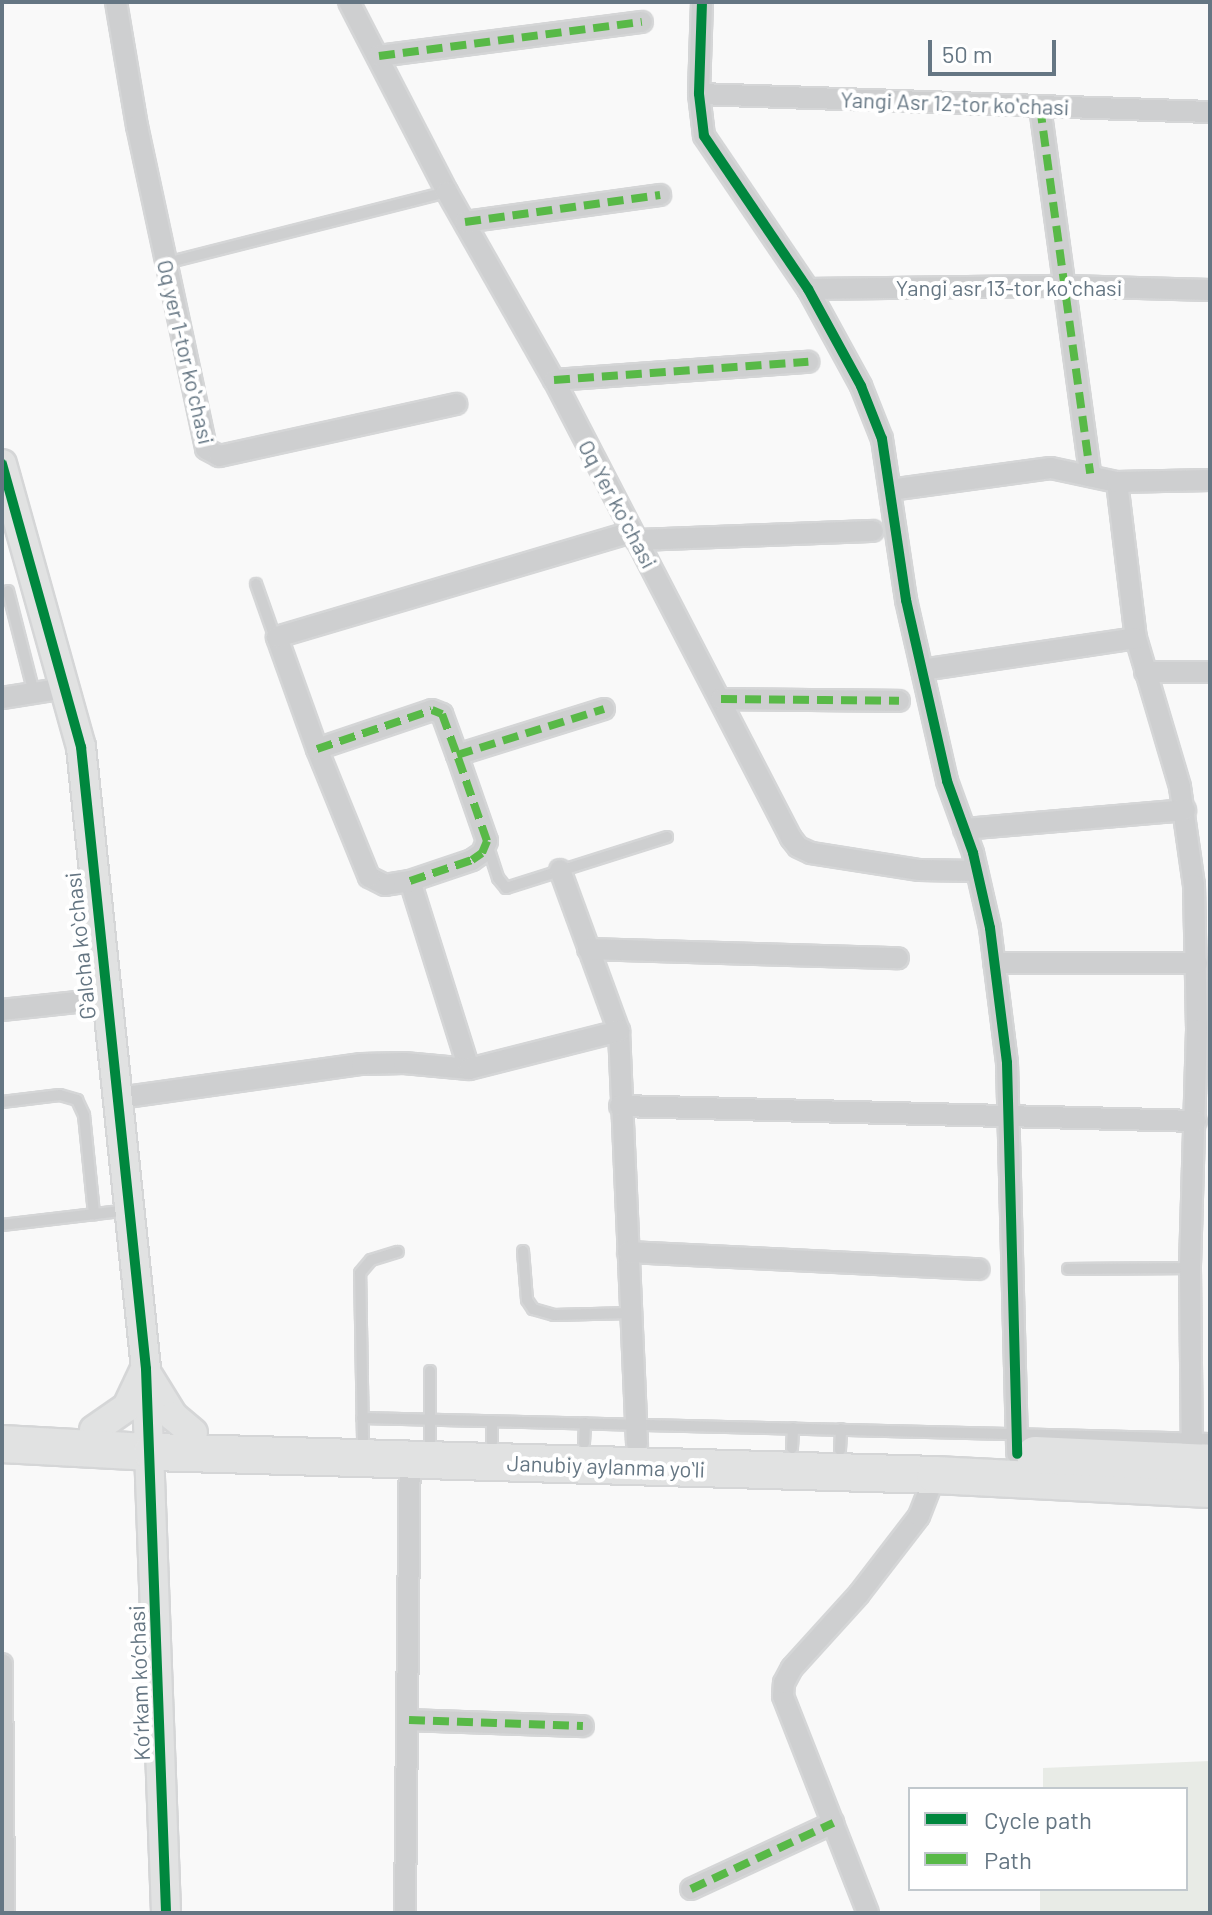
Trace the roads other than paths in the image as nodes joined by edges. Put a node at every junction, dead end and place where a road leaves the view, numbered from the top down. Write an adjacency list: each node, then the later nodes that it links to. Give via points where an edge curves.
1 (116, 2): 12 (street, Oq yer 1-tor koʻchasi)
2 (349, 2): 5 (street, Oq Yer koʻchasi)
3 (702, 2): 6 (street)
4 (642, 22): 5 (street)
5 (379, 56): 9 (street, Oq Yer koʻchasi)
6 (699, 94): 7 (street, Yangi Asr 12-tor koʻchasi); 14 (street, via 704,136)
7 (1040, 107): 8 (street, Yangi Asr 12-tor koʻchasi); 13 (street)
8 (1210, 112)
9 (447, 192): 11 (street, Oq Yer koʻchasi); 12 (lane)
10 (660, 195): 11 (street)
11 (465, 222): 17 (street, Oq Yer koʻchasi)
12 (164, 263): 18 (street, Oq yer 1-tor koʻchasi, via 194,407 206,449 213,455)
13 (1067, 286): 14 (street, Yangi asr 13-tor koʻchasi); 15 (street, Yangi asr 13-tor koʻchasi); 20 (street)
14 (808, 289): 23 (street, via 874,414)
15 (1210, 290)
16 (808, 362): 17 (street)
17 (554, 380): 25 (street, Oq Yer koʻchasi)
18 (456, 404)
19 (2, 464): 33 (street, Gʻalcha koʻchasi)
20 (1090, 474): 22 (street); 23 (street, via 1051,468)
21 (1210, 480): 22 (street)
22 (1117, 482): 28 (street)
23 (890, 490): 30 (street)
24 (873, 531): 25 (street)
25 (634, 536): 29 (street, via 282,634); 36 (street, Oq Yer koʻchasi)
26 (256, 584): 29 (lane)
27 (8, 591): 34 (lane)
28 (1136, 638): 30 (street); 31 (street)
29 (276, 640): 39 (street)
30 (922, 670): 42 (street, via 947,781)
31 (1145, 672): 32 (street); 41 (street)
32 (1210, 672)
33 (66, 688): 34 (street); 53 (street, Gʻalcha koʻchasi, via 81,747)
34 (34, 693): 35 (street)
35 (2, 698)
36 (721, 699): 37 (street); 47 (street, Oq Yer koʻchasi, via 798,847 920,870)
37 (899, 701)
38 (604, 709): 40 (street)
39 (317, 749): 40 (street, via 432,710 442,714); 48 (street, via 369,877 385,885)
40 (457, 755): 44 (street)
41 (1185, 810): 42 (street); 45 (street)
42 (964, 829): 47 (street)
43 (667, 837): 46 (lane)
44 (487, 841): 46 (lane, via 502,887); 48 (street, via 472,860)
45 (1201, 850): 52 (street)
46 (560, 870): 49 (street)
47 (977, 871): 51 (street)
48 (410, 881): 57 (street)
49 (588, 949): 50 (street); 56 (street)
50 (898, 958)
51 (994, 963): 52 (street); 61 (street)
52 (1197, 963): 55 (street)
53 (105, 999): 54 (street); 58 (street, Gʻalcha koʻchasi)
54 (2, 1010)
55 (1203, 1030): 62 (street)
56 (619, 1031): 57 (street); 60 (street)
57 (469, 1069): 58 (street, via 362,1064)
58 (119, 1098): 64 (street, Gʻalcha koʻchasi)
59 (2, 1102): 65 (lane, via 60,1095 77,1100 84,1115)
60 (620, 1106): 61 (street); 69 (street)
61 (1009, 1117): 62 (street); 84 (street)
62 (1196, 1121): 63 (street)
63 (1201, 1203): 70 (street)
64 (131, 1210): 65 (lane); 74 (street, Gʻalcha koʻchasi)
65 (94, 1214): 66 (lane)
66 (2, 1225)
67 (523, 1251): 73 (lane, via 527,1300 533,1309 554,1315)
68 (398, 1252): 77 (lane, via 371,1260 360,1273)
69 (628, 1252): 71 (street); 73 (street)
70 (1190, 1268): 72 (lane); 85 (street)
71 (979, 1269)
72 (1068, 1269)
73 (631, 1313): 80 (street)
74 (146, 1369): 78 (street, via 127,1407); 79 (street, via 168,1410); 82 (street, Gʻalcha koʻchasi)
75 (430, 1371): 81 (lane)
76 (2, 1425): 78 (highway, Janubiy aylanma yoʻli)
77 (363, 1428): 79 (highway, Janubiy aylanma yoʻli); 81 (highway, Janubiy aylanma yoʻli)
78 (94, 1430): 82 (highway, Janubiy aylanma yoʻli)
79 (193, 1433): 82 (highway, Janubiy aylanma yoʻli)
80 (637, 1434): 81 (highway, Janubiy aylanma yoʻli, via 492,1432); 84 (highway, Janubiy aylanma yoʻli)
81 (423, 1440): 82 (highway, Janubiy aylanma yoʻli); 86 (highway, Janubiy aylanma yoʻli); 88 (street)
82 (151, 1442): 83 (highway, Janubiy aylanma yoʻli); 93 (street, Ko‘rkam ko‘chasi)
83 (2, 1444)
84 (1017, 1444): 85 (highway, Janubiy aylanma yoʻli)
85 (1203, 1458): 86 (highway, Janubiy aylanma yoʻli)
86 (935, 1475): 90 (street, via 919,1516 784,1683 783,1696)
87 (2, 1664): 92 (street)
88 (409, 1720): 89 (street); 94 (street)
89 (583, 1726)
90 (833, 1823): 91 (street); 95 (street)
91 (691, 1889)
92 (4, 1913)
93 (166, 1913)
94 (405, 1913)
95 (868, 1913)

